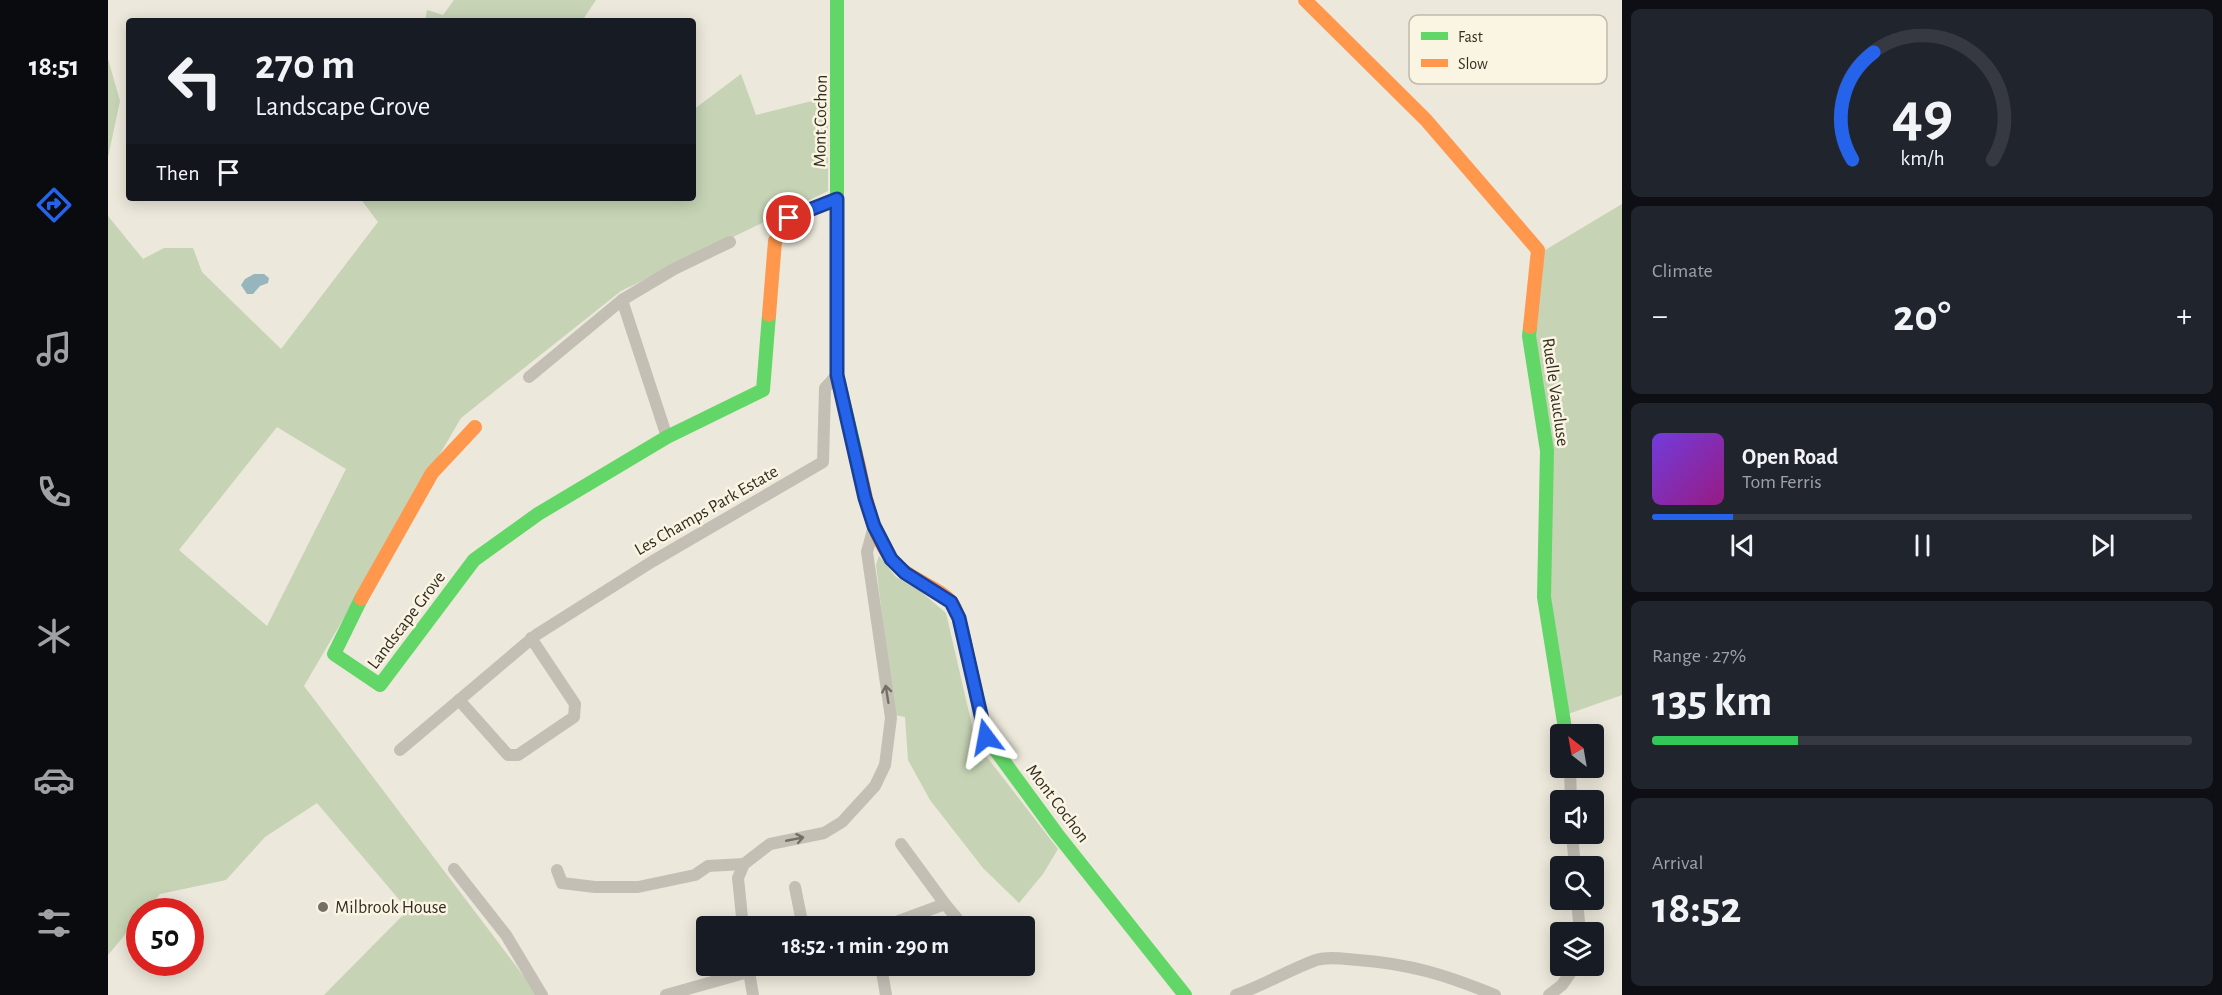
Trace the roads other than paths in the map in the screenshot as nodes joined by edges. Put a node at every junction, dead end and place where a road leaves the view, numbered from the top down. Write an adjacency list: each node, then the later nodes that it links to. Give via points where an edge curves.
1 (837, 0): 3 (street, Mont Cochon)
2 (1305, 0): 13 (street, Ruelle Vaucluse, via 1361,52 1480,179 1538,250 1529,336 1547,451 1544,597)
3 (837, 199): 6 (street, Mont Cochon); 9 (street, Landscape Grove, via 789,218 775,241 763,390)
4 (730, 242): 5 (street)
5 (622, 300): 7 (street); 9 (street)
6 (837, 375): 10 (street, Mont Cochon); 11 (street, Les Champs Park Estate, via 825,388 823,462)
7 (529, 377)
8 (474, 427): 9 (street, Landscape Grove, via 432,473 334,654 380,685 474,560 538,514)
9 (667, 437)
10 (874, 526): 16 (street, one-way to 10, via 770,844 824,833 842,822 875,786 885,765 891,718 867,552); 34 (street, Mont Cochon, via 891,559 905,573 951,602 959,618 986,737 1057,834)
11 (531, 638): 12 (street, Les Champs Park Estate); 12 (street, via 575,704 574,717 518,755 508,755)
12 (459, 700): 14 (street, Les Champs Park Estate)
13 (1564, 724)
14 (400, 750)
15 (901, 844): 20 (street)
16 (744, 864): 18 (street, via 708,866 695,875 638,887 562,883); 21 (street, via 738,879)
17 (454, 869): 30 (street, via 506,935)
18 (557, 870)
19 (795, 887): 22 (street)
20 (945, 904): 23 (street); 24 (street)
21 (742, 916)
22 (801, 916)
23 (913, 916)
24 (955, 916)
25 (729, 976): 29 (street)
26 (749, 976): 32 (street)
27 (883, 976): 33 (street)
28 (1568, 976): 37 (street)
29 (685, 992): 31 (street)
30 (542, 995)
31 (666, 995)
32 (753, 995)
33 (886, 995)
34 (1185, 995)
35 (1236, 995): 36 (street, via 1318,959 1336,958 1399,963 1450,976)
36 (1495, 995)
37 (1549, 995)

